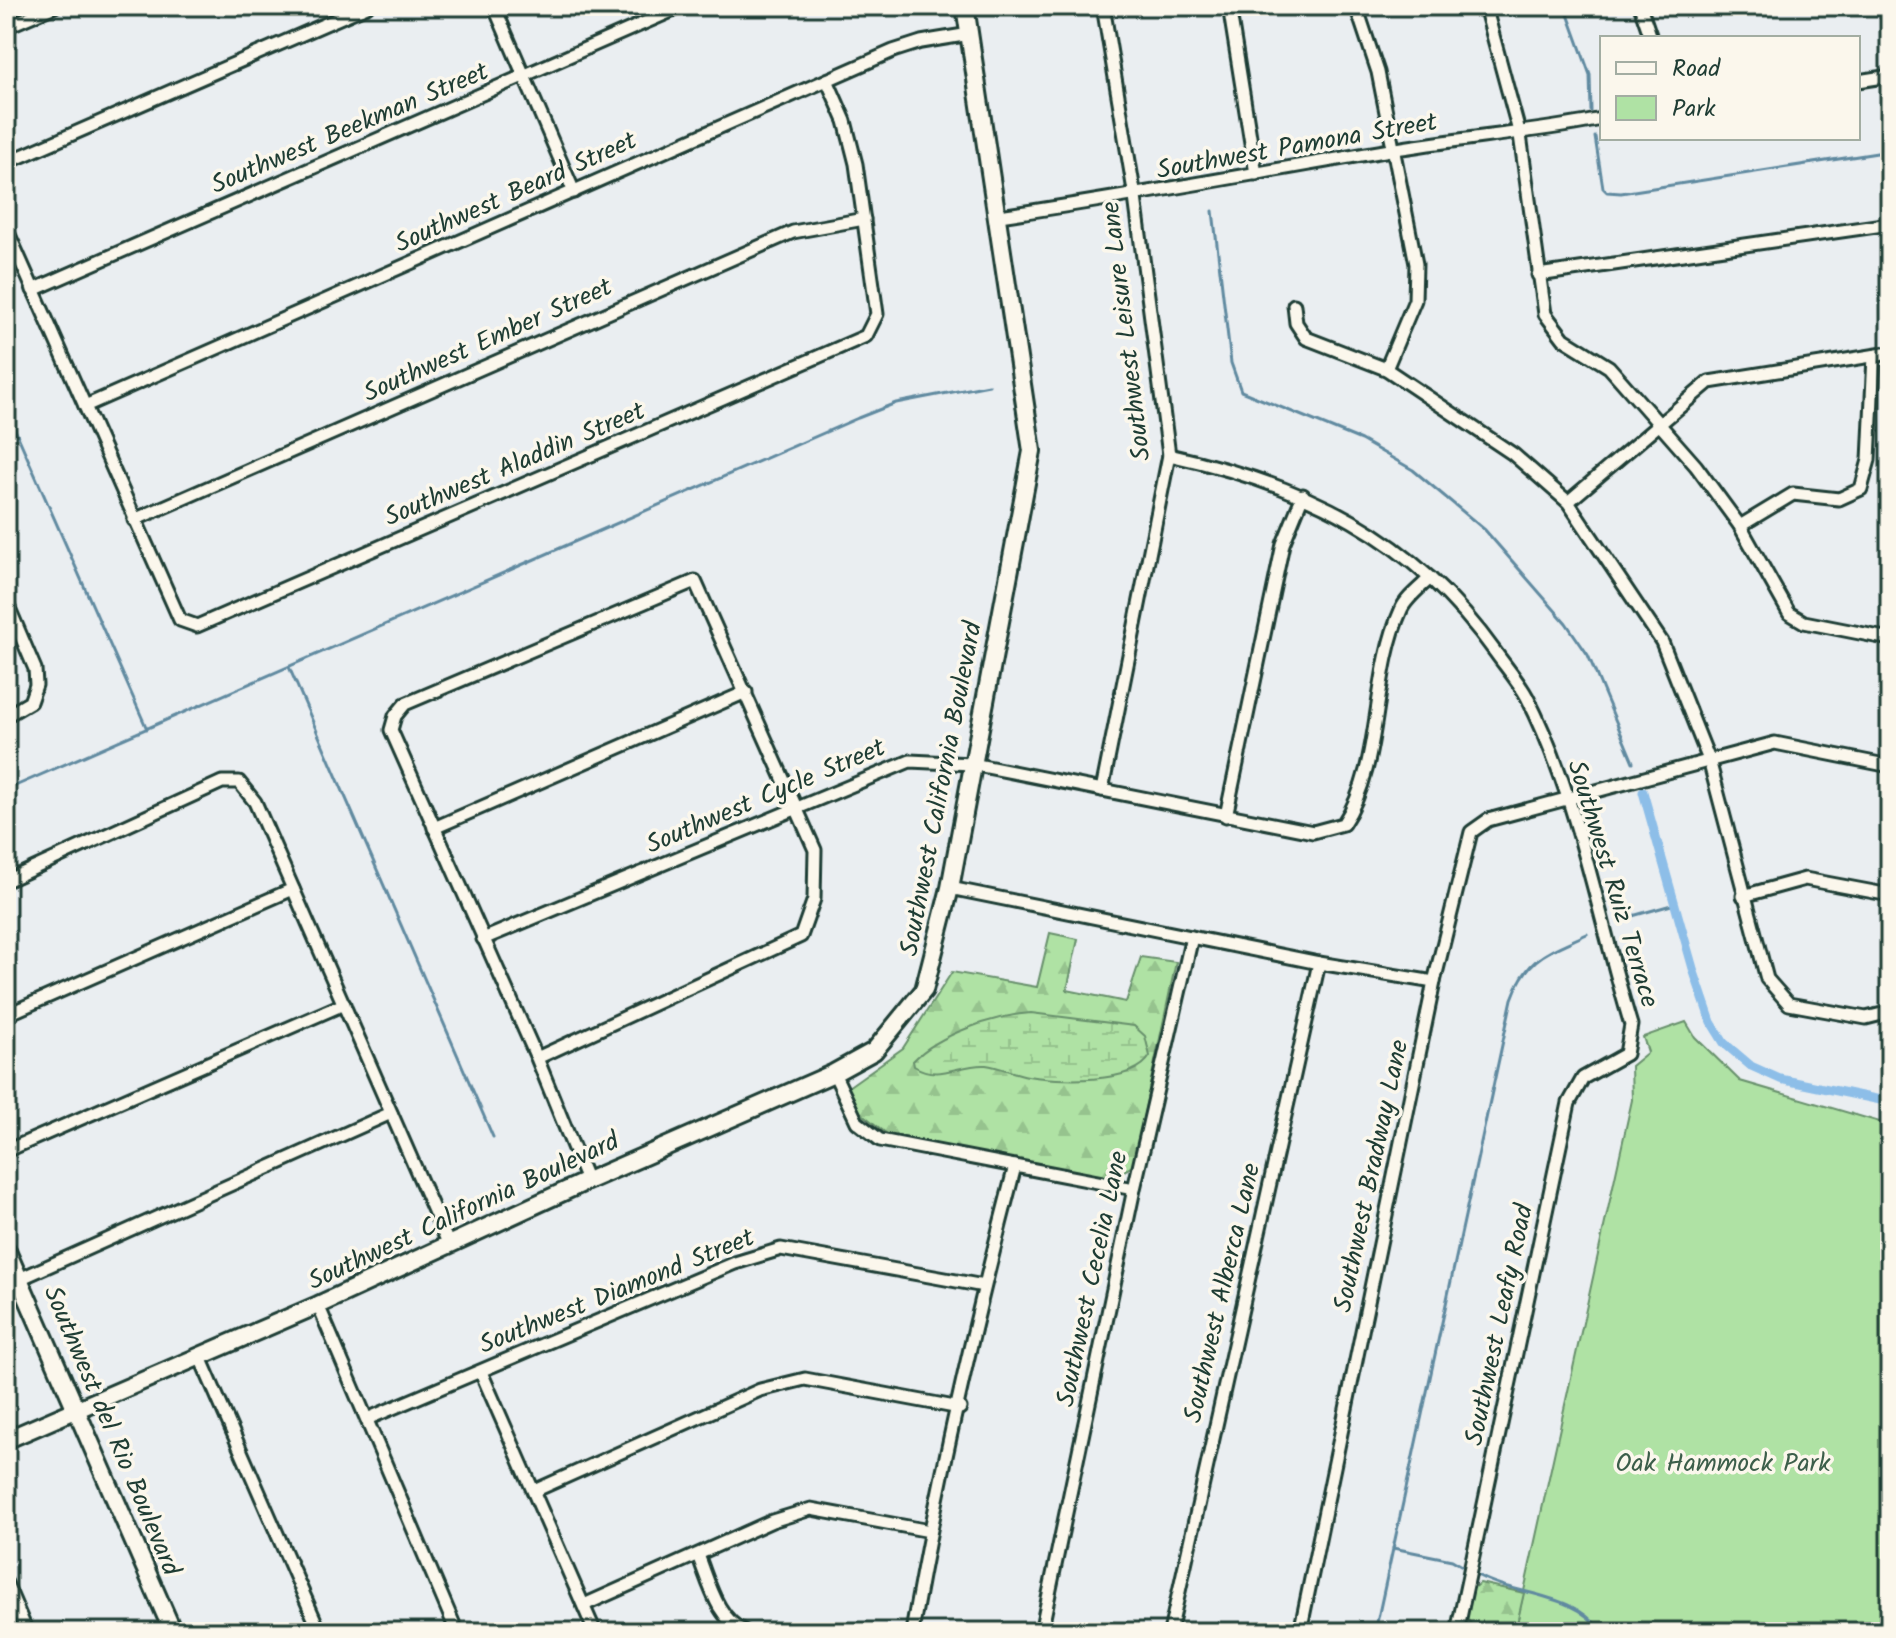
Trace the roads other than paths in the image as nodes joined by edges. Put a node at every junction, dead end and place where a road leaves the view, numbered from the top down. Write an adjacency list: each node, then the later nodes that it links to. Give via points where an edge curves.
1 (55, 6): 11 (street)
2 (367, 6): 21 (street)
3 (494, 6): 15 (street)
4 (683, 6): 15 (street, Southwest Beekman Street)
5 (965, 6): 12 (street, Southwest California Boulevard)
6 (1103, 6): 24 (street, Southwest Leisure Lane)
7 (1229, 6): 22 (street)
8 (1356, 6): 20 (street, via 1378,72)
9 (1485, 6): 19 (street)
10 (1640, 6): 13 (street)
11 (6, 27)
12 (970, 34): 16 (street, Southwest Beard Street, via 909,45); 25 (street, Southwest California Boulevard)
13 (1650, 36)
14 (1890, 76): 17 (street)
15 (525, 77): 23 (street); 30 (street, Southwest Beekman Street)
16 (827, 80): 23 (street, Southwest Beard Street); 26 (street, via 850,137)
17 (1860, 81)
18 (1600, 119): 19 (street, Southwest Pamona Street)
19 (1520, 135): 20 (street, Southwest Pamona Street); 29 (street)
20 (1394, 149): 22 (street, Southwest Pamona Street); 34 (street, via 1416,264 1415,300)
21 (6, 163)
22 (1256, 174): 24 (street, Southwest Pamona Street)
23 (574, 192): 35 (street, Southwest Beard Street)
24 (1135, 197): 25 (street, Southwest Pamona Street); 37 (street, Southwest Leisure Lane)
25 (999, 216): 48 (street, Southwest California Boulevard, via 1032,451)
26 (864, 219): 40 (street, Southwest Ember Street, via 793,232); 40 (street, Southwest Aladdin Street, via 877,314 866,336 197,626 180,620)
27 (1890, 224): 29 (street)
28 (6, 228): 30 (street)
29 (1538, 275): 36 (street, via 1545,314 1564,339 1609,367)
30 (33, 290): 35 (street)
31 (1294, 305): 34 (street, via 1296,323 1306,338)
32 (1890, 353): 33 (street)
33 (1874, 356): 36 (street, via 1714,380); 41 (street, via 1869,460 1861,489 1839,499 1793,494)
34 (1386, 369): 39 (street, via 1513,454)
35 (85, 406): 40 (street)
36 (1661, 423): 39 (street); 41 (street)
37 (1169, 455): 38 (street, Southwest Ruiz Terrace, via 1260,477); 50 (street, Southwest Leisure Lane)
38 (1303, 495): 42 (street, Southwest Ruiz Terrace, via 1383,539); 53 (street, via 1283,544)
39 (1568, 502): 47 (street, via 1662,642)
40 (134, 520)
41 (1740, 526): 44 (street, via 1789,613 1804,622)
42 (1430, 578): 51 (street, Southwest Ruiz Terrace, via 1474,623 1526,696); 53 (street, Southwest Cycle Street, via 1402,607 1385,662 1359,801 1343,824 1313,832)
43 (6, 601): 46 (street, via 36,677 30,702)
44 (1890, 639)
45 (746, 692): 52 (street); 54 (street); 54 (street, via 695,581 405,704 391,730)
46 (11, 714)
47 (1709, 760): 49 (street, via 1775,743); 51 (street); 59 (street)
48 (972, 764): 50 (street, Southwest Cycle Street); 52 (street, Southwest Cycle Street, via 910,761); 56 (street, Southwest California Boulevard)
49 (1890, 766)
50 (1102, 790): 53 (street, Southwest Cycle Street)
51 (1568, 799): 63 (street, Southwest Bradway Lane, via 1488,820 1471,832); 67 (street, Southwest Ruiz Terrace, via 1631,1025)
52 (798, 807): 61 (street, Southwest Cycle Street); 68 (street, via 815,850 814,899 801,936)
53 (1226, 816)
54 (434, 828): 61 (street)
55 (6, 881): 57 (street, via 222,782 239,782 255,802)
56 (950, 888): 60 (street); 69 (street, Southwest California Boulevard, via 924,990 874,1051)
57 (293, 889): 64 (street); 66 (street)
58 (1890, 895): 59 (street, via 1805,879)
59 (1743, 896): 65 (street, via 1767,979 1789,1004 1866,1018)
60 (1192, 937): 62 (street); 74 (street, Southwest Cecelia Lane)
61 (483, 939): 68 (street)
62 (1319, 963): 63 (street); 99 (street, Southwest Alberca Lane)
63 (1434, 982): 100 (street, Southwest Bradway Lane)
64 (344, 1004): 70 (street); 71 (street)
65 (1889, 1013)
66 (6, 1015)
67 (1626, 1054): 101 (street, Southwest Leafy Road, via 1583,1078 1569,1103)
68 (537, 1058): 73 (street)
69 (834, 1073): 72 (street, via 857,1122 880,1140); 73 (street, Southwest California Boulevard)
70 (391, 1113): 75 (street); 77 (street)
71 (6, 1151)
72 (1015, 1166): 74 (street); 78 (street)
73 (587, 1181): 75 (street, Southwest California Boulevard)
74 (1134, 1189): 98 (street, Southwest Cecelia Lane)
75 (449, 1245): 79 (street, Southwest California Boulevard)
76 (6, 1249): 77 (street, Southwest del Rio Boulevard)
77 (13, 1282): 83 (street, Southwest del Rio Boulevard)
78 (984, 1286): 81 (street, Southwest Diamond Street, via 781,1249 735,1263); 82 (street)
79 (318, 1305): 80 (street, Southwest California Boulevard); 84 (street)
80 (199, 1355): 83 (street, Southwest California Boulevard); 93 (street)
81 (481, 1372): 84 (street, Southwest Diamond Street); 86 (street)
82 (960, 1408): 86 (street, via 805,1379 760,1390); 87 (street)
83 (74, 1409): 85 (street, Southwest California Boulevard); 92 (street, Southwest del Rio Boulevard)
84 (367, 1419): 94 (street)
85 (6, 1440)
86 (534, 1491): 90 (street)
87 (930, 1531): 88 (street, via 811,1509); 97 (street)
88 (698, 1555): 90 (street); 96 (street, via 723,1613)
89 (6, 1583): 91 (street)
90 (584, 1605): 95 (street)
91 (27, 1632)
92 (173, 1632)
93 (320, 1632)
94 (457, 1632)
95 (595, 1632)
96 (746, 1632)
97 (912, 1632)
98 (1041, 1632)
99 (1170, 1632)
100 (1300, 1632)
101 (1457, 1632)

